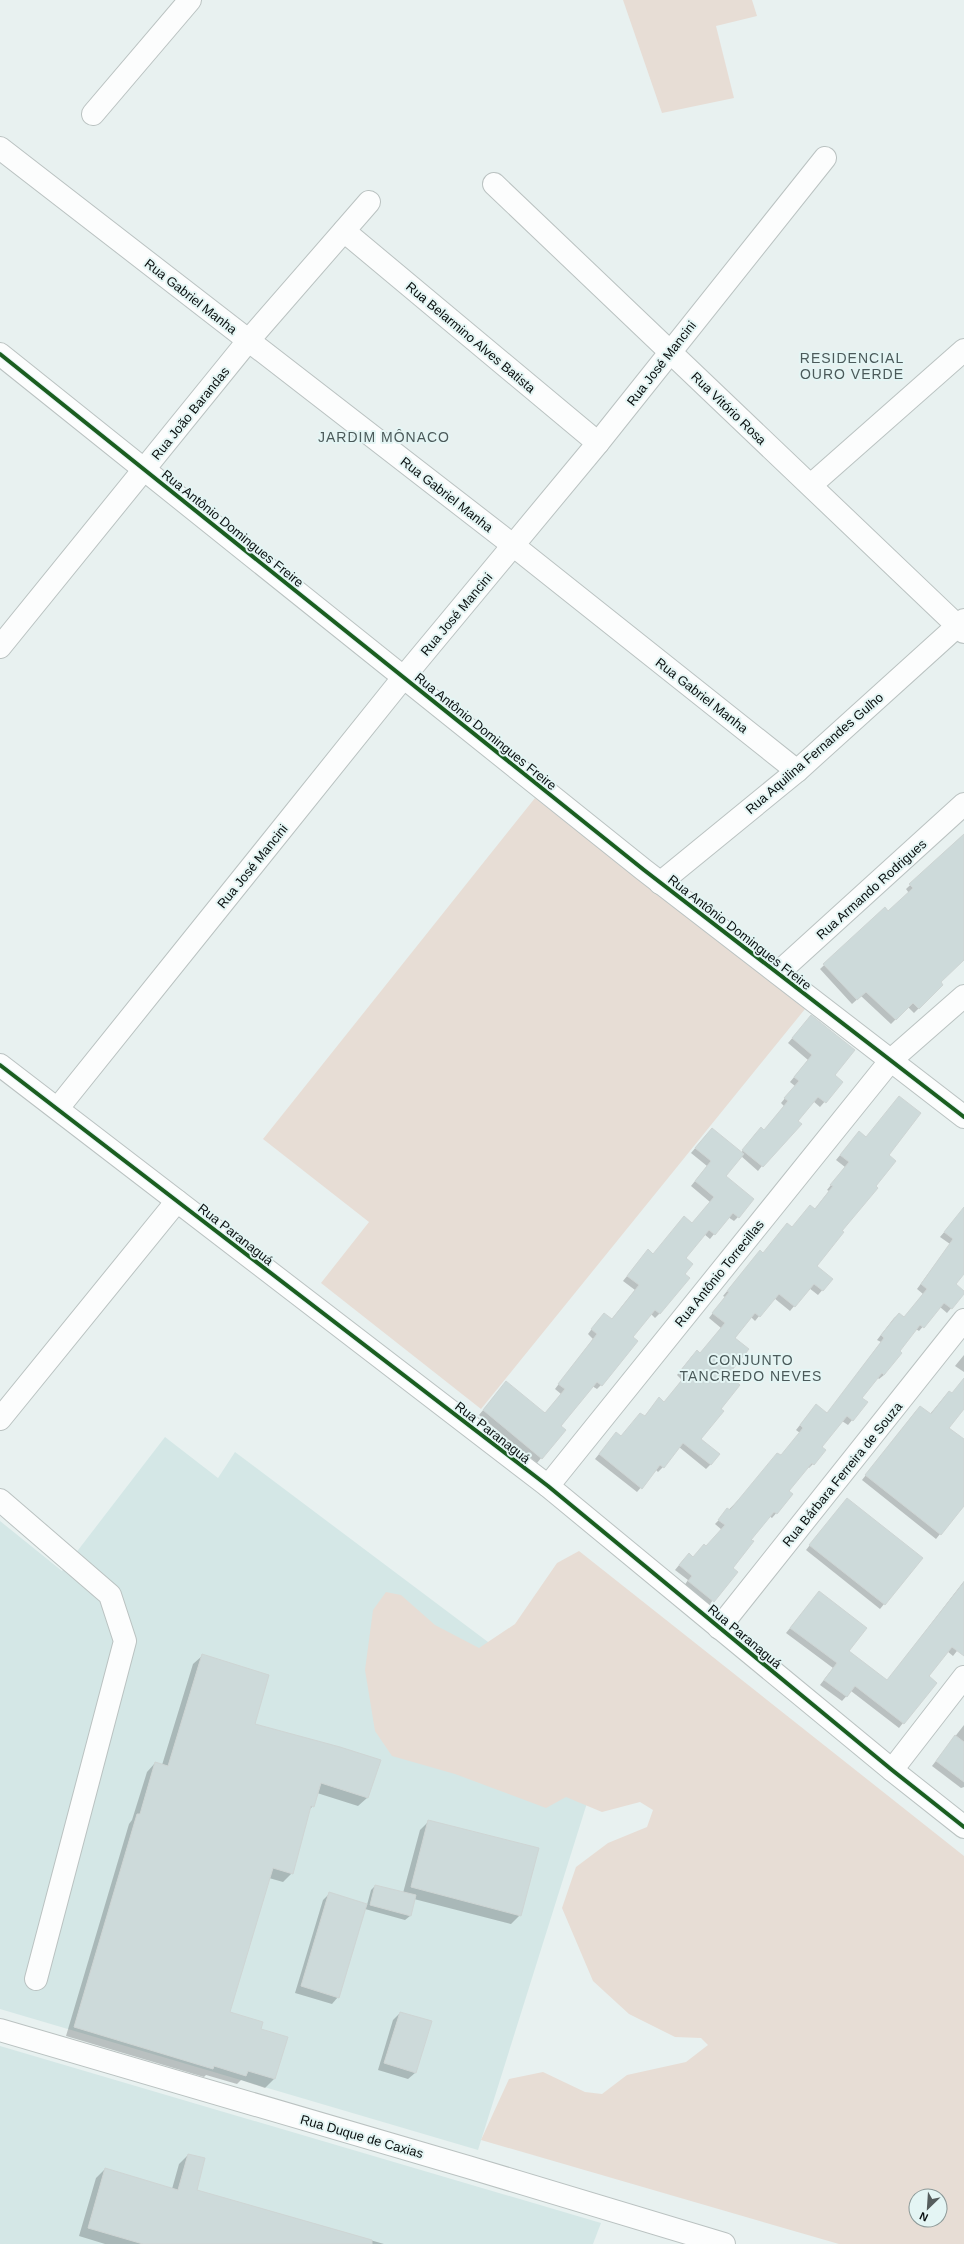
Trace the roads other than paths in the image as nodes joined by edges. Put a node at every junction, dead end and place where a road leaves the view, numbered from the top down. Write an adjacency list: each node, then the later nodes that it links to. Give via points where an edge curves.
1 (190, 0): 2 (street)
2 (93, 114)
3 (0, 148): 8 (street, Rua Gabriel Manha)
4 (825, 158): 10 (street, Rua José Mancini)
5 (494, 184): 10 (street, Rua Vitório Rosa)
6 (369, 202): 7 (street, Rua João Barandas)
7 (344, 232): 8 (street, Rua João Barandas); 12 (street, Rua Belarmino Alves Batista)
8 (248, 341): 13 (street, Rua João Barandas); 15 (street, Rua Gabriel Manha)
9 (964, 350): 14 (street)
10 (671, 352): 12 (street, Rua José Mancini); 14 (street, Rua Vitório Rosa)
11 (0, 354): 13 (street, Rua Antônio Domingues Freire)
12 (598, 443): 15 (street, Rua José Mancini)
13 (145, 469): 17 (street, Rua João Barandas); 18 (street, Rua Antônio Domingues Freire)
14 (810, 485): 16 (street, Rua Vitório Rosa)
15 (514, 546): 18 (street, Rua José Mancini); 19 (street, Rua Gabriel Manha)
16 (962, 626): 19 (street, Rua Aquilina Fernandes Gulho)
17 (0, 648)
18 (403, 678): 21 (street, Rua Antônio Domingues Freire); 26 (street, Rua José Mancini)
19 (797, 771): 21 (street, Rua Aquilina Fernandes Gulho)
20 (964, 804): 22 (street, Rua Armando Rodrigues)
21 (660, 883): 22 (street, Rua Antônio Domingues Freire)
22 (778, 974): 24 (street, Rua Antônio Domingues Freire)
23 (964, 996): 24 (street, Rua Antônio Torrecillas)
24 (891, 1060): 27 (street, Rua Antônio Domingues Freire); 31 (street, Rua Antônio Torrecillas)
25 (0, 1065): 26 (street, Rua Paranaguá)
26 (58, 1108): 28 (street, Rua Paranaguá)
27 (964, 1117)
28 (177, 1201): 30 (street); 31 (street, Rua Paranaguá)
29 (964, 1320): 33 (street, Rua Bárbara Ferreira de Souza)
30 (0, 1419)
31 (548, 1486): 33 (street, Rua Paranaguá)
32 (0, 1500): 37 (street, via 110,1595 125,1641)
33 (719, 1628): 35 (street, Rua Paranaguá)
34 (964, 1677): 35 (street)
35 (892, 1770): 36 (street, Rua Paranaguá)
36 (964, 1827)
37 (36, 1979)
38 (0, 2030): 39 (street, Rua Duque de Caxias)
39 (724, 2244)

